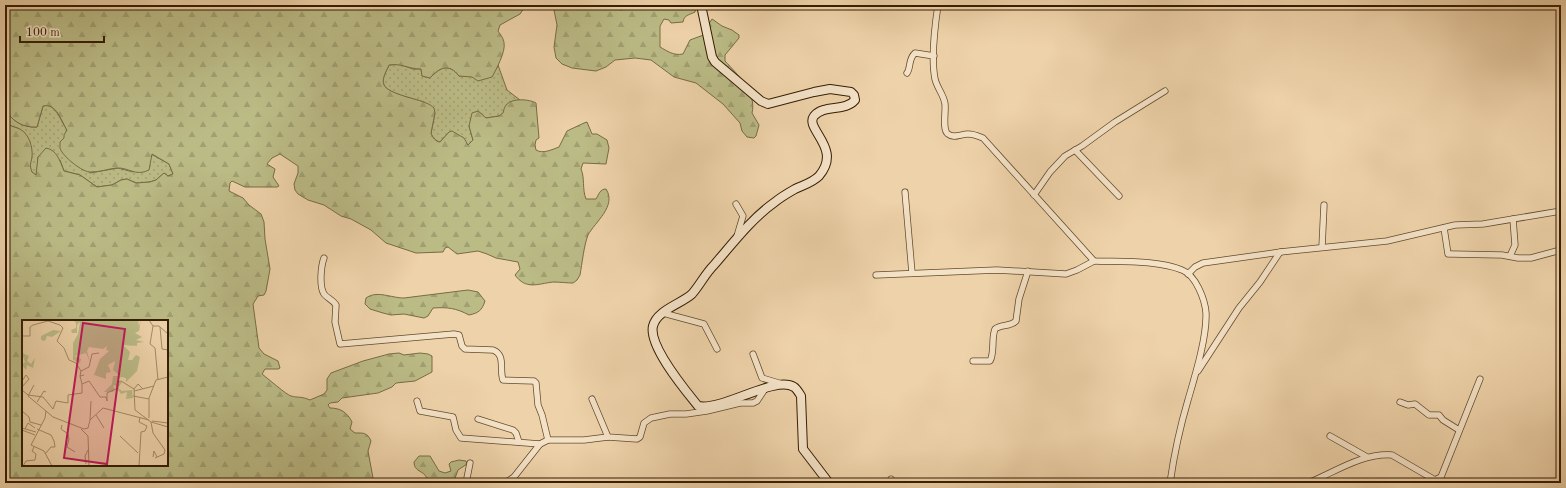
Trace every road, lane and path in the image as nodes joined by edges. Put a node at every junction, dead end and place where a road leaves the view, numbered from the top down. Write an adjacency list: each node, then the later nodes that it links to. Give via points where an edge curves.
1 (701, 5): 15 (street, via 715,62 761,101 770,104 830,89 851,92 855,97 854,102 848,106 821,111 812,120 813,128 823,141 826,151 825,166 819,176 774,202 746,227)
2 (938, 5): 3 (street)
3 (934, 56): 4 (street, via 914,54); 8 (street, via 936,81 945,103 948,135 953,137 968,134 983,138)
4 (906, 73)
5 (1165, 91): 6 (street)
6 (1075, 150): 8 (street, via 1065,156 1050,172); 9 (street)
7 (905, 192): 23 (street)
8 (1034, 195): 21 (street)
9 (1119, 196)
10 (736, 204): 15 (street, via 743,216)
11 (1324, 205): 16 (street)
12 (1561, 211): 13 (street)
13 (1513, 219): 14 (street); 19 (street, via 1515,245)
14 (1444, 228): 16 (street, via 1387,241); 19 (street, via 1448,254)
15 (736, 240): 26 (street, via 691,294)
16 (1322, 247): 18 (street)
17 (1561, 247): 19 (street, via 1557,251 1531,258)
18 (1281, 252): 24 (street, via 1203,263); 30 (street, via 1239,308)
19 (1510, 256)
20 (324, 258): 41 (street, via 321,266 322,289 336,305 335,322 339,343 454,334 459,335 465,349 498,352 503,380 536,383 538,405)
21 (1094, 261): 22 (street, via 1066,274); 24 (street, via 1159,264)
22 (1028, 271): 23 (street); 29 (street, via 1016,321 995,329 990,361)
23 (912, 273): 25 (street)
24 (1188, 274): 30 (street, via 1205,300 1205,330)
25 (876, 275)
26 (663, 313): 27 (street, via 704,324); 33 (street, via 653,327 655,340 668,366 698,406 716,406)
27 (717, 349)
28 (754, 354): 32 (street, via 762,378)
29 (973, 361)
30 (1195, 375): 49 (street, via 1174,454)
31 (1480, 380): 38 (street)
32 (782, 384): 33 (street); 48 (street, via 793,386 801,396 803,449)
33 (765, 389): 40 (street, via 754,403 740,403 708,411 651,418 644,423 637,439)
34 (592, 400): 40 (street)
35 (418, 401): 42 (street, via 420,411 453,417 461,438)
36 (1400, 402): 38 (street, via 1405,405 1415,404 1429,415 1439,415 1442,420)
37 (478, 419): 42 (street, via 513,430)
38 (1459, 430): 44 (street, via 1441,476 1435,480 1392,455)
39 (1330, 436): 44 (street)
40 (608, 437): 41 (street)
41 (548, 440): 43 (street)
42 (518, 442): 43 (street)
43 (540, 444): 47 (street, via 517,475)
44 (1367, 457): 50 (street)
45 (470, 463): 46 (street)
46 (466, 483)
47 (505, 483)
48 (829, 483)
49 (1170, 483)
50 (1308, 483)

